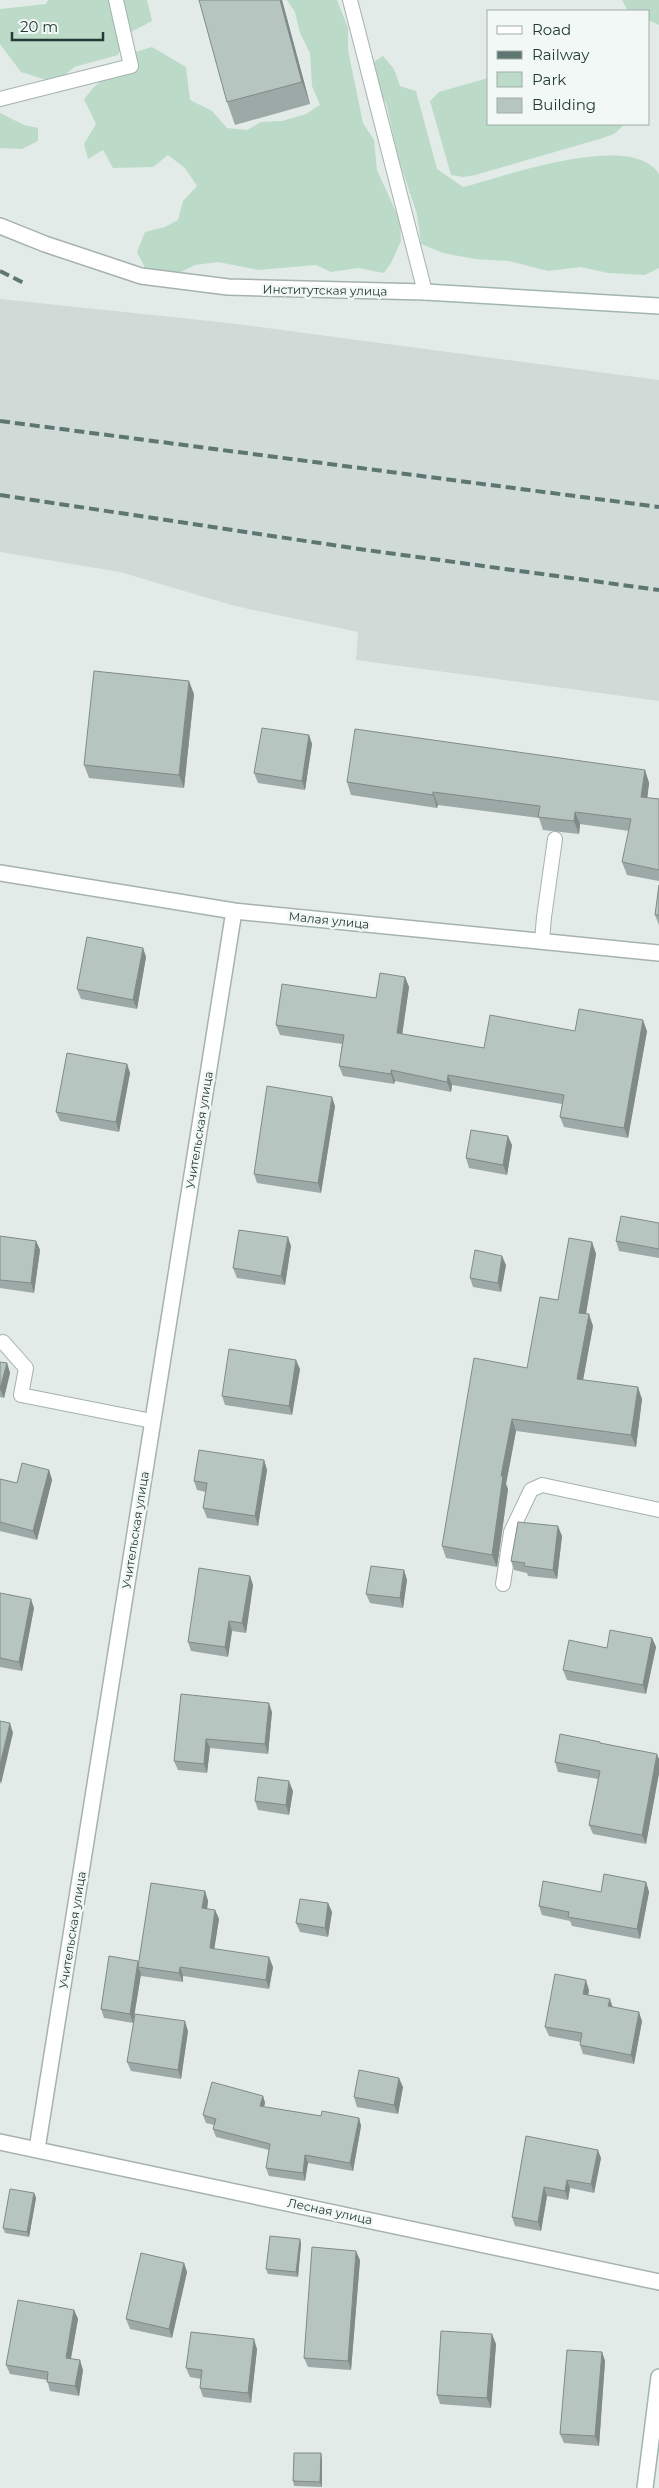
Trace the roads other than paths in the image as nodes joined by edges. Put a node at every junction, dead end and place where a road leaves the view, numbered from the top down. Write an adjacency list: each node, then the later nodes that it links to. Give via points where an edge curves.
1 (116, 0): 3 (lane, via 131,66)
2 (350, 0): 5 (lane)
3 (0, 98)
4 (0, 226): 5 (street, Институтская улица, via 141,276 228,287)
5 (426, 292): 6 (street, Институтская улица)
6 (659, 306)
7 (555, 839): 10 (lane)
8 (0, 873): 9 (street, Малая улица)
9 (234, 911): 10 (street, Малая улица); 13 (street, Учительская улица)
10 (542, 941): 11 (street, Малая улица)
11 (659, 953)
12 (3, 1342): 13 (lane, via 26,1368 21,1395)
13 (152, 1421): 17 (street, Учительская улица)
14 (659, 1510): 15 (lane, via 542,1485 531,1490 511,1532)
15 (503, 1584)
16 (0, 2142): 17 (street, Лесная улица)
17 (37, 2149): 18 (street, Лесная улица)
18 (659, 2282)
19 (659, 2377): 20 (street)
20 (645, 2488)

